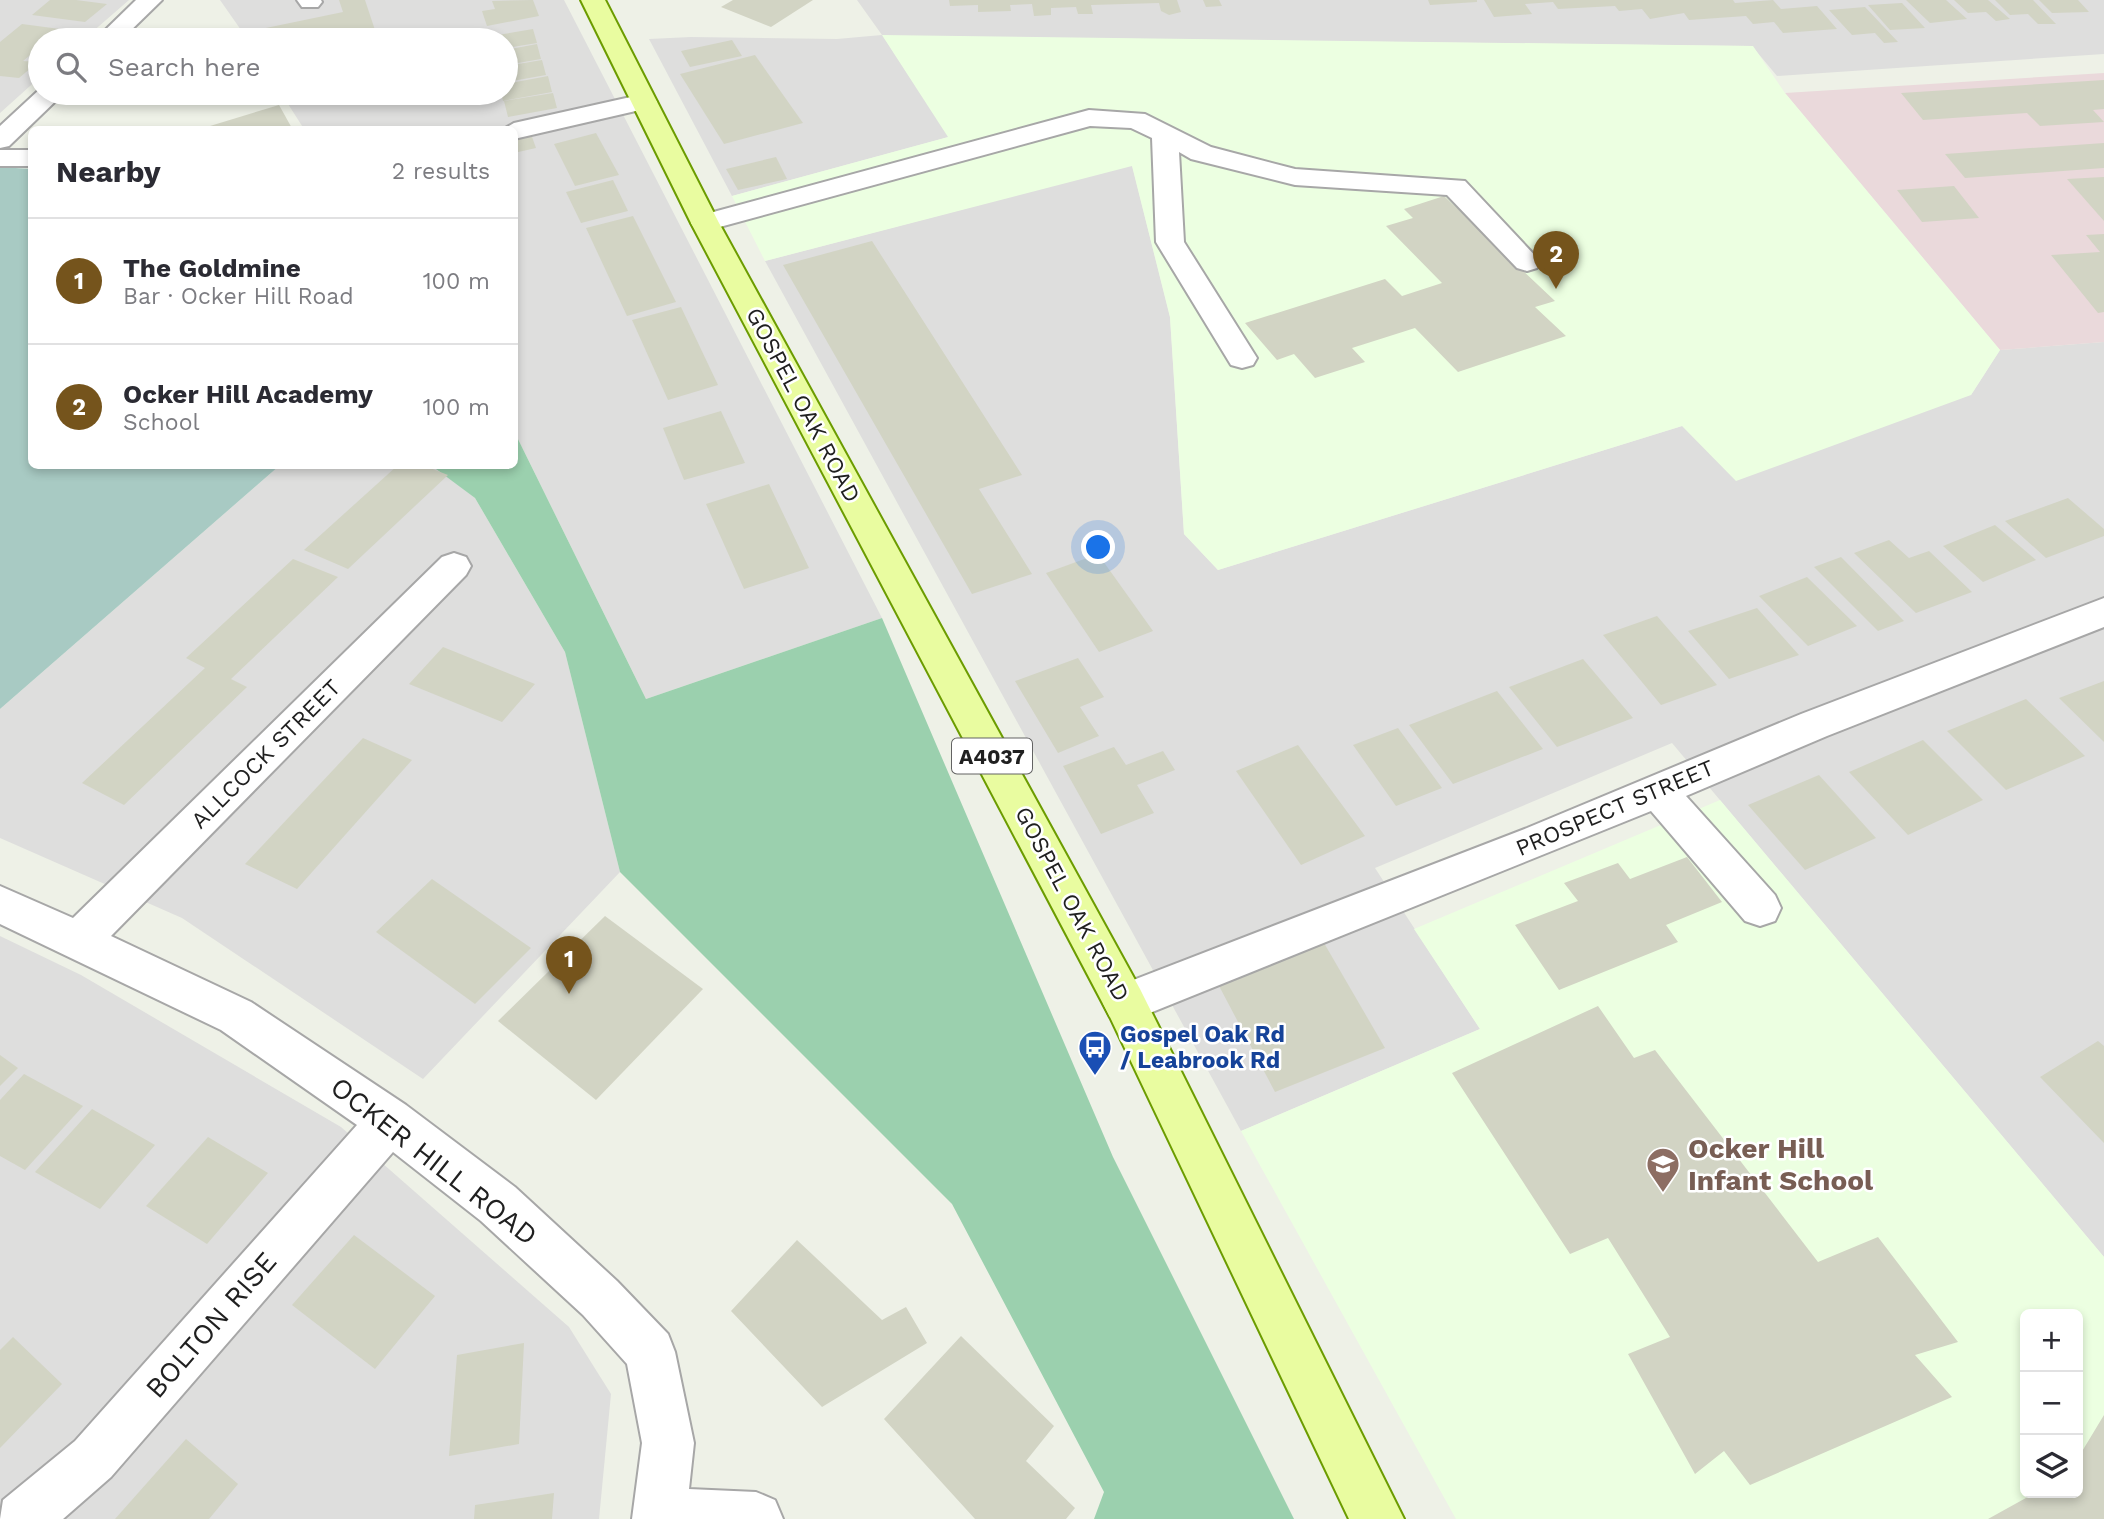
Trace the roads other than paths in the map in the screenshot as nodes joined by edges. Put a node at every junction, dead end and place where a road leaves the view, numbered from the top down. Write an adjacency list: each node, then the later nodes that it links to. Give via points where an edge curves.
1 (150, 0): 3 (street)
2 (593, 0): 4 (main road, GOSPEL OAK ROAD / A4037)
3 (120, 28)
4 (644, 102): 6 (street); 11 (main road, GOSPEL OAK ROAD / A4037)
5 (38, 105): 8 (street)
6 (518, 130)
7 (1165, 135): 11 (street, via 1136,120 1089,118); 12 (street, via 1201,153 1295,177 1455,187); 13 (street, via 1170,242)
8 (0, 140)
9 (0, 158): 10 (street)
10 (28, 158)
11 (705, 223): 20 (main road, GOSPEL OAK ROAD / A4037)
12 (1527, 262)
13 (1242, 358)
14 (454, 566): 19 (street, ALLCOCK STREET)
15 (2104, 612): 16 (street, PROSPECT STREET)
16 (1657, 791): 18 (street); 20 (street, PROSPECT STREET)
17 (0, 904): 19 (street, OCKER HILL ROAD)
18 (1760, 908)
19 (78, 941): 21 (street, OCKER HILL ROAD, via 236,1016)
20 (1125, 1003): 25 (main road, GOSPEL OAK ROAD / A4037)
21 (390, 1121): 22 (street, OCKER HILL ROAD, via 498,1204 600,1298 650,1352 668,1443); 23 (street, BOLTON RISE, via 93,1459)
22 (660, 1516): 24 (street, OCKER HILL ROAD)
23 (22, 1519)
24 (756, 1519)
25 (1377, 1519)

